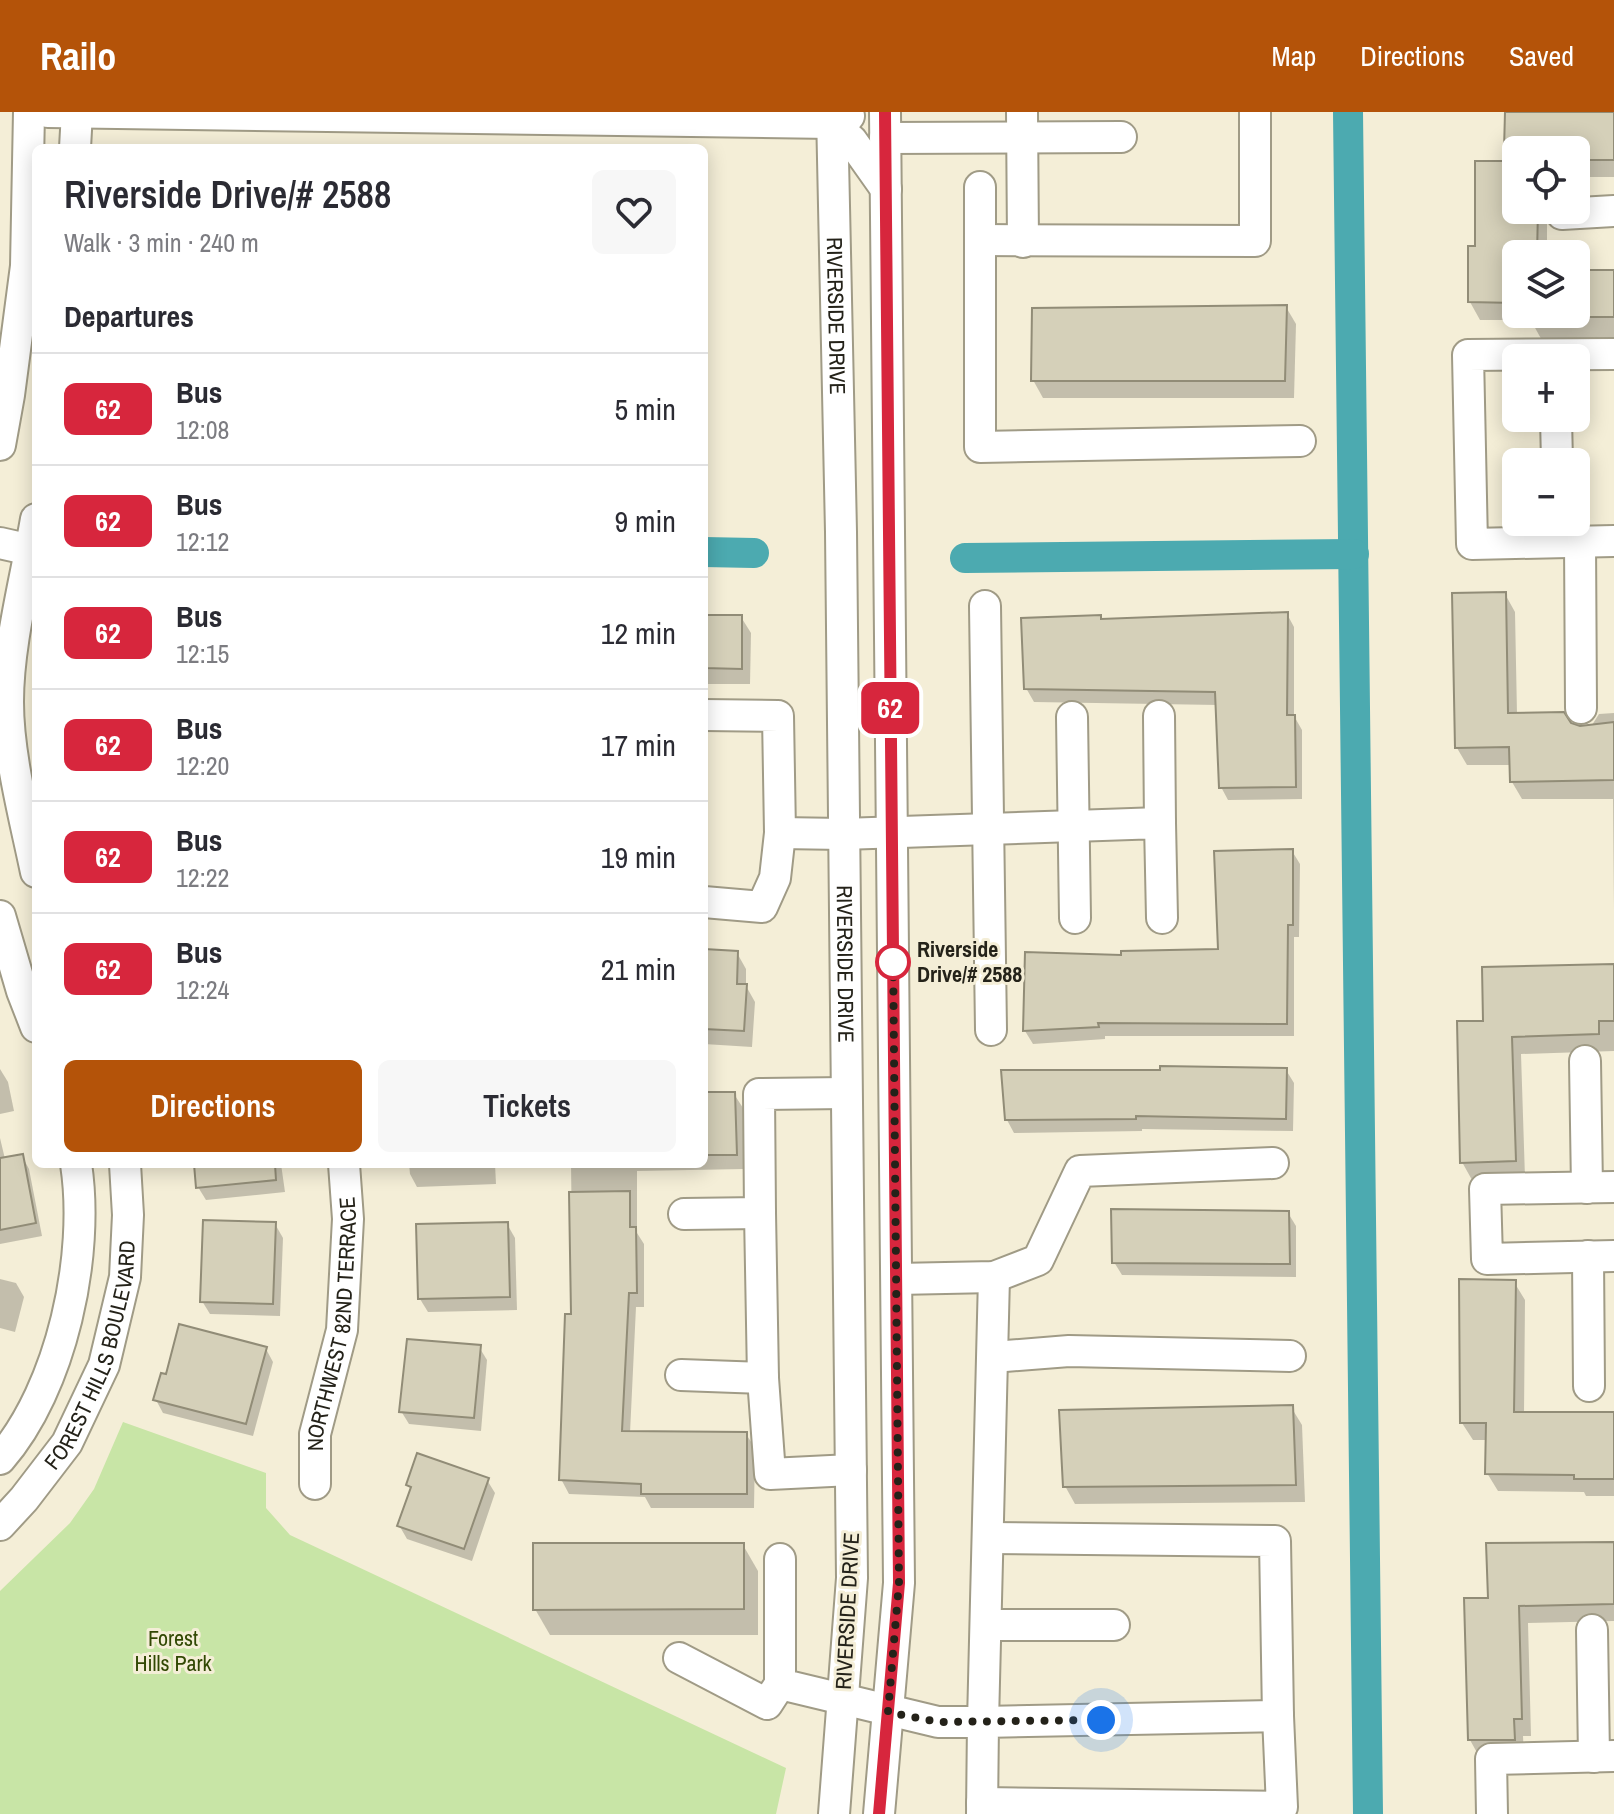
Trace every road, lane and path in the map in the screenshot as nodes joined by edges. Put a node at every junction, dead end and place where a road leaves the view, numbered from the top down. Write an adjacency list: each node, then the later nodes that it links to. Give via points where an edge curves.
1 (29, 112): 20 (street, via 26,266)
2 (67, 112): 4 (street); 9 (street)
3 (1255, 112): 15 (street, via 1255,241)
4 (453, 115): 5 (street)
5 (839, 116): 11 (street); 38 (street, RIVERSIDE DRIVE)
6 (1022, 124): 7 (street); 8 (street); 15 (street)
7 (885, 125): 11 (street)
8 (1121, 137)
9 (74, 144)
10 (980, 187): 14 (street)
11 (886, 189): 36 (street)
12 (1614, 211): 13 (street)
13 (1590, 212)
14 (980, 240): 15 (street); 19 (street, via 980,447)
15 (1023, 242)
16 (1614, 354): 18 (street)
17 (1502, 355): 21 (street, via 1468,355 1472,544)
18 (1590, 355)
19 (1300, 441)
20 (0, 445)
21 (1556, 536)
22 (1566, 536): 29 (street)
23 (1574, 536): 24 (street)
24 (1614, 541)
25 (0, 543): 27 (street)
26 (32, 544): 27 (street)
27 (31, 550): 39 (street, via 8,703)
28 (985, 606): 35 (street)
29 (1581, 708)
30 (708, 715): 37 (street, via 778,716)
31 (1159, 716): 33 (street)
32 (1072, 717): 34 (street)
33 (1160, 823): 34 (street); 43 (street)
34 (1074, 826): 35 (street); 42 (street)
35 (988, 828): 36 (street); 46 (street)
36 (891, 831): 38 (street); 58 (street)
37 (780, 833): 38 (street); 40 (street, via 775,878 762,907)
38 (843, 834): 48 (street, RIVERSIDE DRIVE)
39 (32, 852)
40 (708, 902)
41 (0, 916): 44 (street)
42 (1075, 918)
43 (1162, 918)
44 (19, 993): 45 (street)
45 (32, 1019)
46 (991, 1030)
47 (1585, 1061): 53 (street)
48 (846, 1093): 54 (street, via 759,1094); 67 (street, RIVERSIDE DRIVE)
49 (1273, 1163): 57 (street, via 1080,1171 1038,1260)
50 (77, 1168): 64 (street, FOREST HILLS BOULEVARD, via 81,1235 76,1282 47,1380)
51 (125, 1168): 65 (street, FOREST HILLS BOULEVARD, via 125,1277 104,1365)
52 (344, 1168): 68 (street, NORTHWEST 82ND TERRACE, via 348,1219 342,1330 315,1434)
53 (1600, 1188): 56 (street, via 1485,1189 1487,1259)
54 (760, 1213): 55 (street); 62 (street)
55 (684, 1214)
56 (1601, 1256): 63 (street)
57 (994, 1277): 58 (street); 60 (street)
58 (897, 1279): 78 (street, via 899,1583)
59 (1290, 1356): 60 (street, via 1069,1351)
60 (993, 1357): 70 (street)
61 (681, 1375): 62 (street)
62 (763, 1378): 67 (street, via 770,1486)
63 (1589, 1386)
64 (26, 1421): 65 (street); 66 (street, FOREST HILLS BOULEVARD)
65 (67, 1443): 69 (street, FOREST HILLS BOULEVARD)
66 (0, 1459)
67 (851, 1470): 77 (street, RIVERSIDE DRIVE, via 852,1578)
68 (315, 1484)
69 (0, 1525)
70 (988, 1538): 72 (street); 79 (street, via 1275,1541)
71 (780, 1559): 76 (street)
72 (986, 1625): 73 (street); 80 (street)
73 (1114, 1625)
74 (1592, 1630): 81 (street)
75 (679, 1658): 76 (street, via 767,1704)
76 (780, 1684): 77 (street)
77 (843, 1699): 78 (street); 83 (street, RIVERSIDE DRIVE)
78 (888, 1712): 80 (street, via 938,1722); 84 (street)
79 (1278, 1716): 80 (street); 82 (street, via 1282,1807)
80 (983, 1722): 82 (street)
81 (1604, 1756): 85 (street, via 1491,1759)
82 (982, 1808)
83 (834, 1814)
84 (879, 1814)
85 (1492, 1814)

